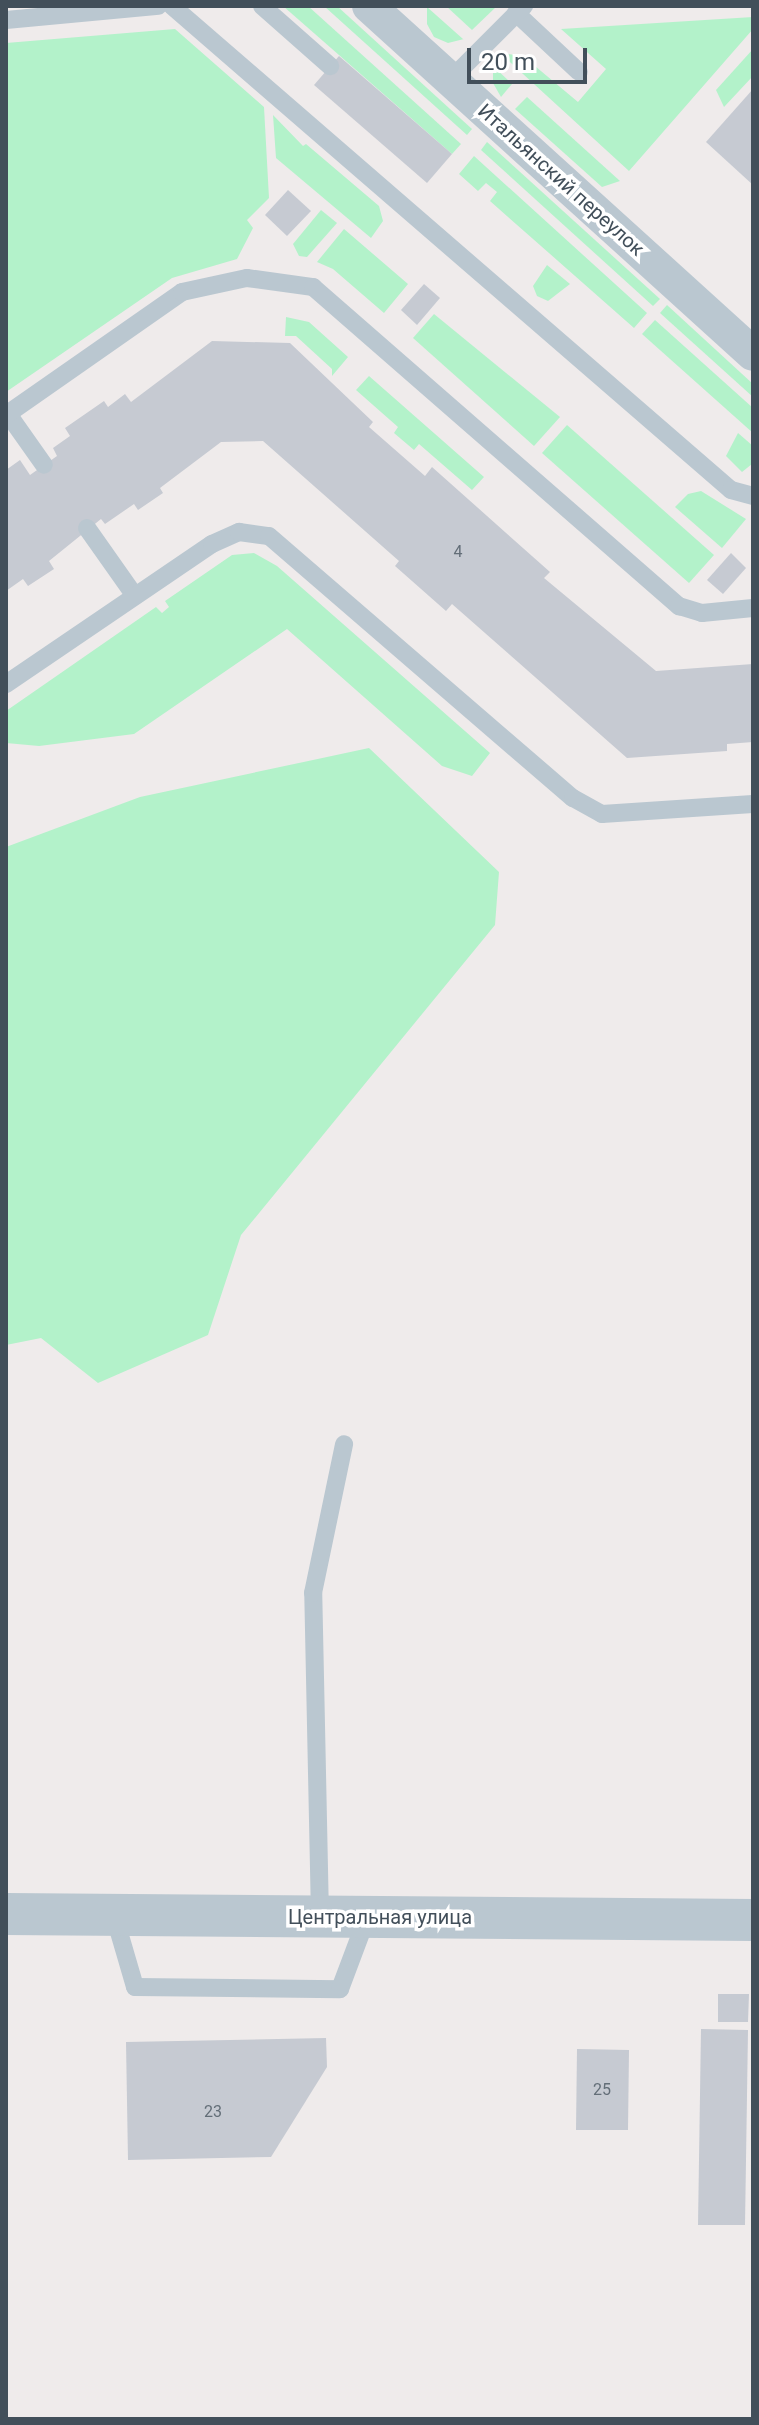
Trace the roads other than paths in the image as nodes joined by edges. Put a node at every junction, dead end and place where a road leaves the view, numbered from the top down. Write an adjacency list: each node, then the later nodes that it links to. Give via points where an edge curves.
1 (158, 6): 6 (lane)
2 (172, 6): 13 (lane, via 731,490)
3 (262, 6): 7 (lane)
4 (369, 6): 9 (street, Итальянский переулок)
5 (520, 10): 8 (lane); 9 (lane)
6 (6, 20)
7 (330, 66)
8 (579, 72)
9 (450, 80): 10 (street, Итальянский переулок)
10 (753, 354)
11 (7, 414): 12 (lane); 16 (lane, via 182,292 247,278 313,287 679,606 702,613)
12 (44, 465)
13 (753, 496)
14 (87, 528): 15 (lane)
15 (135, 596): 17 (lane); 18 (lane, via 212,544 239,532 269,536 573,798 602,814)
16 (753, 608)
17 (6, 684)
18 (753, 804)
19 (344, 1444): 22 (lane, via 313,1593)
20 (6, 1914): 21 (street, Центральная улица)
21 (114, 1915): 22 (street, Центральная улица); 23 (lane, via 135,1987 340,1989)
22 (320, 1916): 23 (street, Центральная улица)
23 (367, 1917): 24 (street, Центральная улица)
24 (753, 1920)

